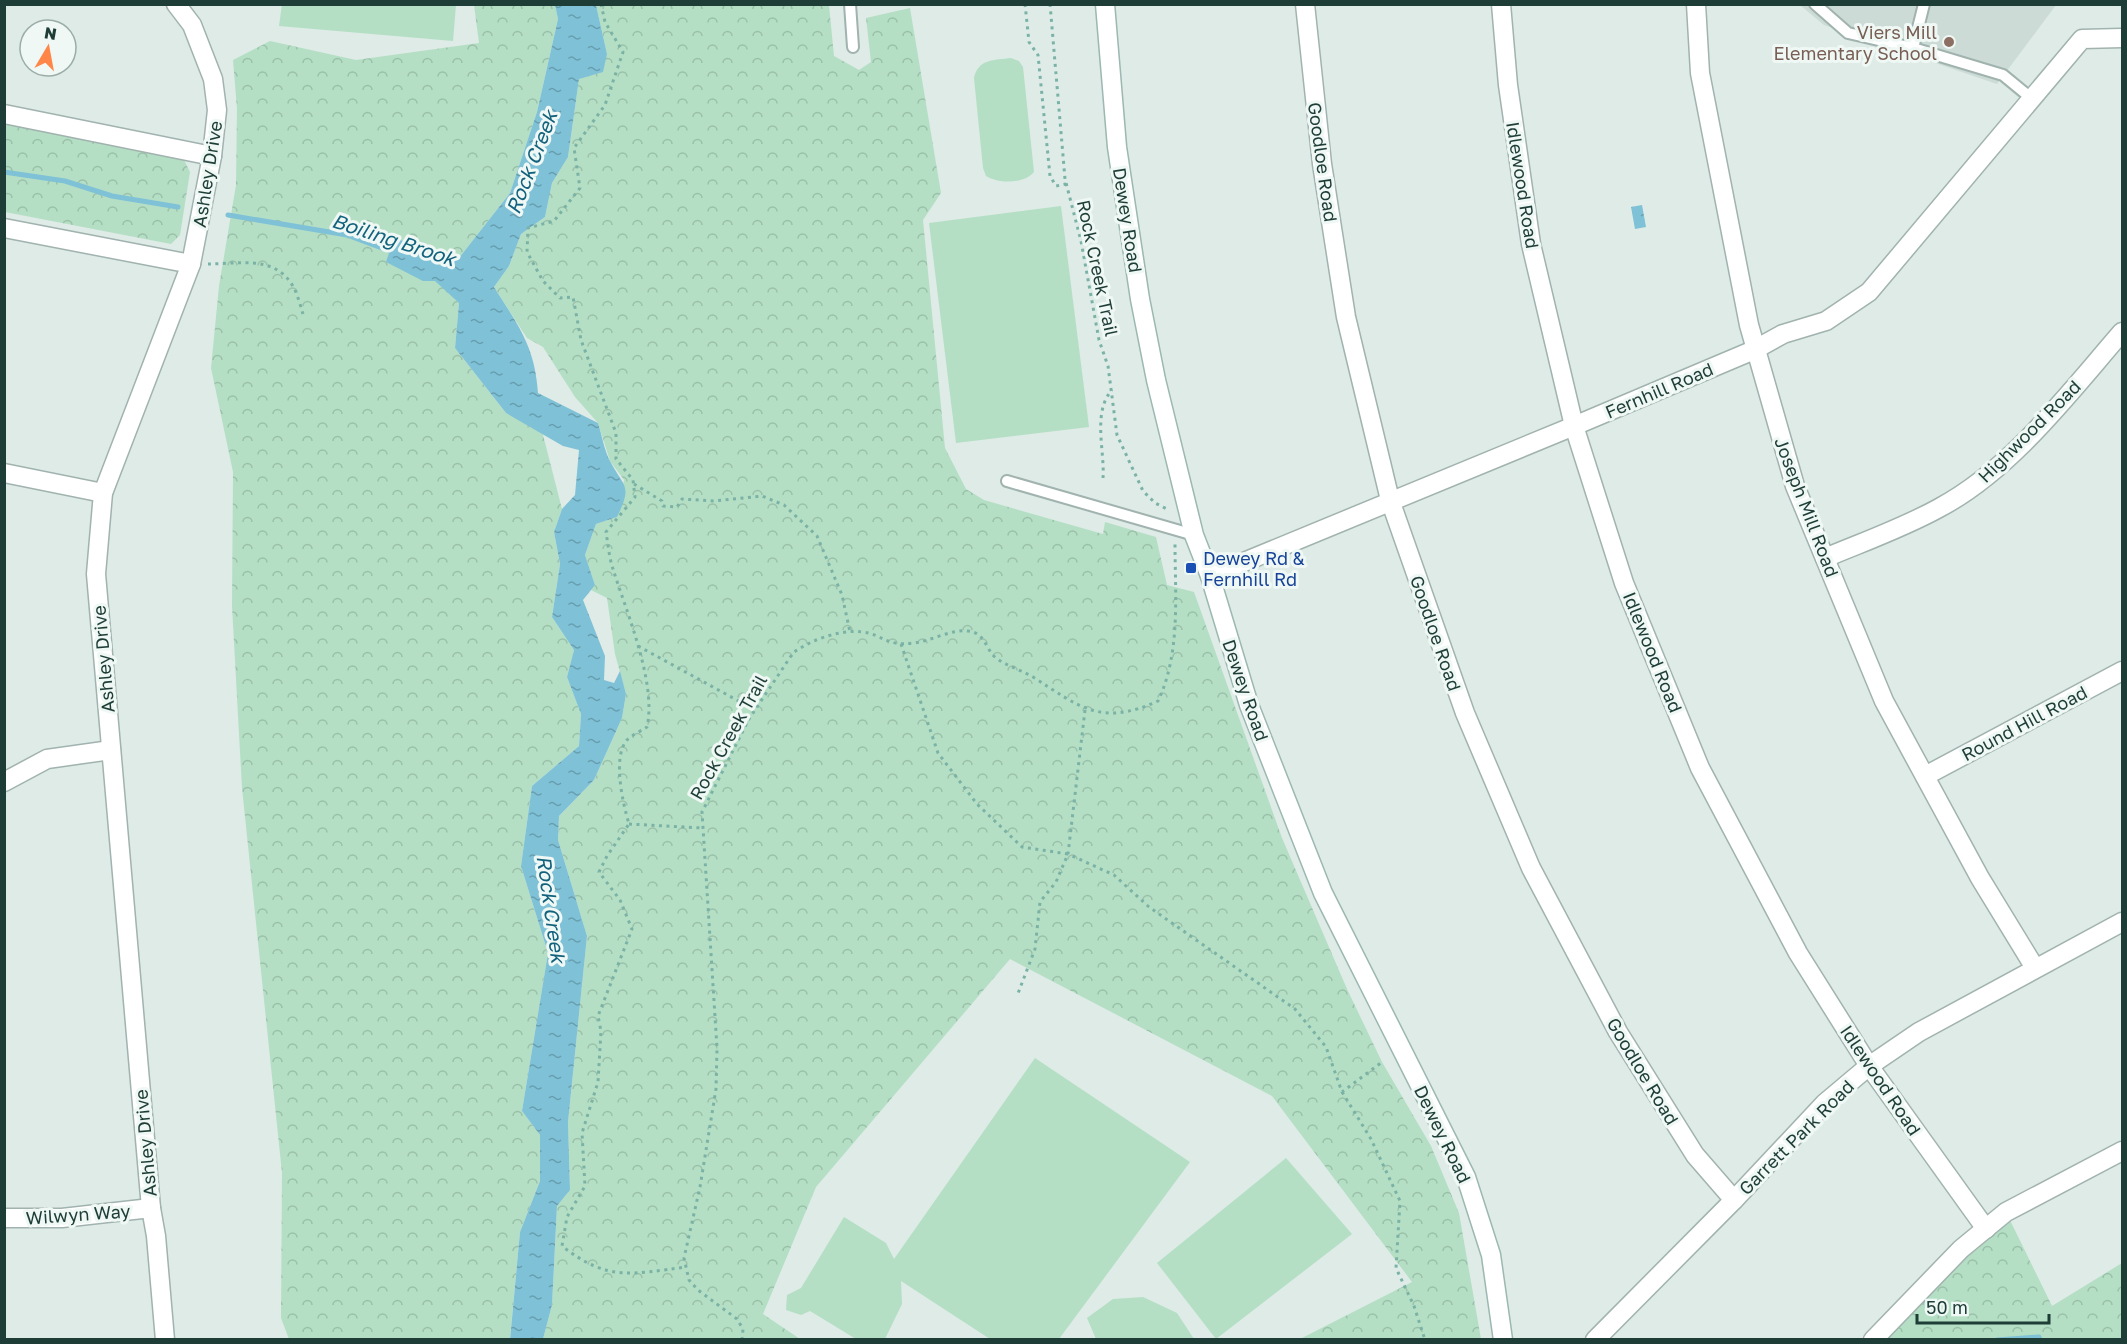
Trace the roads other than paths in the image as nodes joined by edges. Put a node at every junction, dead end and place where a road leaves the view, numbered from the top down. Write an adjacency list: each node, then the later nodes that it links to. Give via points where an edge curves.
1 (176, 4): 14 (street, Ashley Drive, via 192,25 213,79 217,110)
2 (850, 4): 10 (lane)
3 (1105, 4): 24 (street, Dewey Road, via 1117,147 1140,299)
4 (1305, 4): 23 (street, Goodloe Road, via 1322,164 1346,317)
5 (1501, 4): 19 (street, Idlewood Road, via 1508,85 1531,244)
6 (1696, 4): 18 (street, Joseph Mill Road, via 1700,72 1709,126)
7 (1815, 4): 11 (lane, via 1848,33)
8 (1924, 4): 11 (lane)
9 (2122, 38): 12 (street, Fernhill Road, via 2082,39)
10 (853, 47)
11 (1913, 48): 12 (lane, via 2003,75)
12 (2031, 98): 18 (street, Fernhill Road, via 1869,292 1826,321 1783,334)
13 (4, 114): 14 (street)
14 (212, 156): 16 (street, Ashley Drive)
15 (4, 228): 16 (street)
16 (191, 264): 22 (street, Ashley Drive)
17 (2122, 332): 25 (street, Highwood Road, via 2049,416 1981,481 1939,508)
18 (1754, 350): 19 (street, Fernhill Road); 25 (street, Joseph Mill Road, via 1796,486)
19 (1574, 426): 23 (street, Fernhill Road); 33 (street, Idlewood Road, via 1624,583 1700,768 1798,953)
20 (4, 473): 22 (street)
21 (1007, 481): 24 (lane)
22 (103, 493): 28 (street, Ashley Drive, via 96,574)
23 (1390, 501): 26 (street, Fernhill Road); 35 (street, Goodloe Road, via 1465,713 1531,868 1618,1032 1695,1155)
24 (1194, 535): 26 (street, Dewey Road)
25 (1825, 558): 29 (street, Joseph Mill Road, via 1884,701)
26 (1210, 576): 40 (street, Dewey Road, via 1249,705 1323,892 1466,1177 1491,1255)
27 (2122, 671): 29 (street, Round Hill Road)
28 (111, 750): 30 (street, via 47,759); 36 (street, Ashley Drive)
29 (1925, 776): 32 (street, Joseph Mill Road)
30 (4, 782)
31 (2122, 922): 32 (street, Garrett Park Road)
32 (2035, 968): 33 (street, Garrett Park Road, via 1919,1032)
33 (1869, 1066): 35 (street, Garrett Park Road, via 1825,1103); 38 (street, Idlewood Road)
34 (2122, 1151): 38 (street, via 2006,1212)
35 (1734, 1200): 41 (street, Garrett Park Road)
36 (151, 1208): 37 (street, Wilwyn Way, via 62,1218); 39 (street, Ashley Drive)
37 (4, 1218)
38 (1986, 1229): 42 (street, via 1961,1249)
39 (165, 1340)
40 (1503, 1340)
41 (1595, 1340)
42 (1873, 1340)

